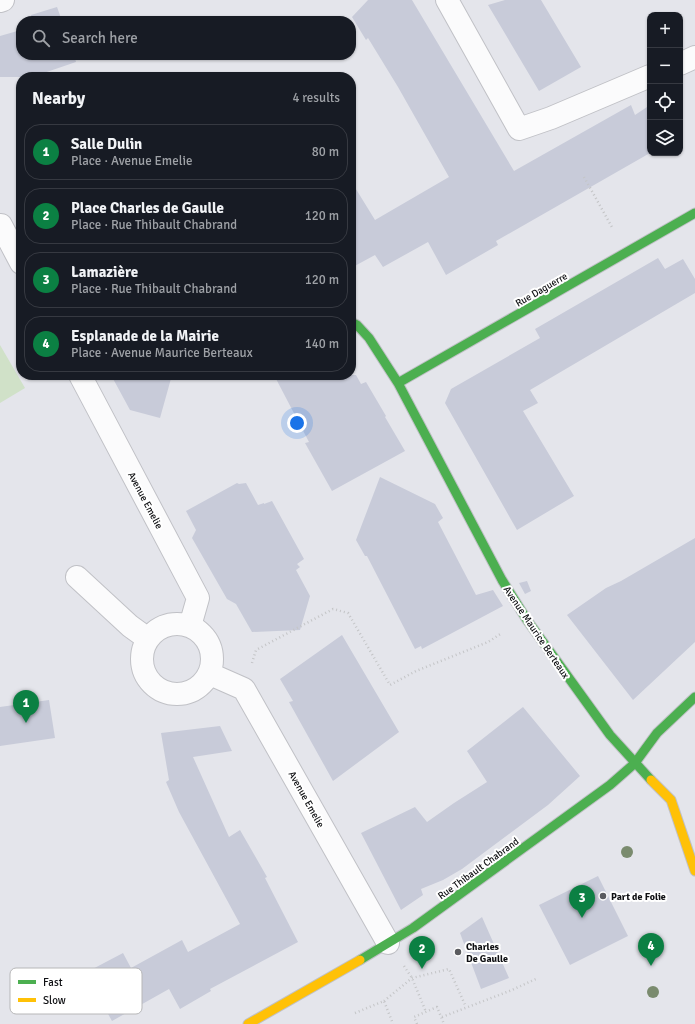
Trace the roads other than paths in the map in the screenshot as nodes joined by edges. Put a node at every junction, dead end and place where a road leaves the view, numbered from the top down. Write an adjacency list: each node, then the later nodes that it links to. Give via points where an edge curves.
1 (3, 0): 3 (street)
2 (447, 0): 6 (street, via 519,129)
3 (0, 1)
4 (695, 57): 5 (street)
5 (683, 63)
6 (647, 77)
7 (695, 213): 12 (street, Rue Daguerre)
8 (7, 226): 9 (street)
9 (16, 250)
10 (356, 325): 12 (street, Avenue Maurice Berteaux, via 369,338)
11 (83, 380): 14 (street, Avenue Emelie, via 198,598)
12 (398, 383): 18 (street, Avenue Maurice Berteaux, via 502,580 527,620 610,735)
13 (77, 577): 15 (street, via 130,626)
14 (190, 626): 15 (street, via 168,625 156,630); 16 (street, via 200,632 207,641 212,662)
15 (148, 639): 16 (street, via 142,650 141,662 144,674 151,684 161,691 172,695 184,694 194,690)
16 (210, 674): 20 (street, Avenue Emelie, via 244,688)
17 (695, 697): 18 (street, Rue Thibault Chabrand, via 657,733)
18 (635, 763): 19 (street, Avenue Maurice Berteaux, via 671,800); 20 (street, Rue Thibault Chabrand, via 604,790 413,928)
19 (695, 871)
20 (388, 943): 21 (street, Rue Thibault Chabrand)
21 (248, 1024)

